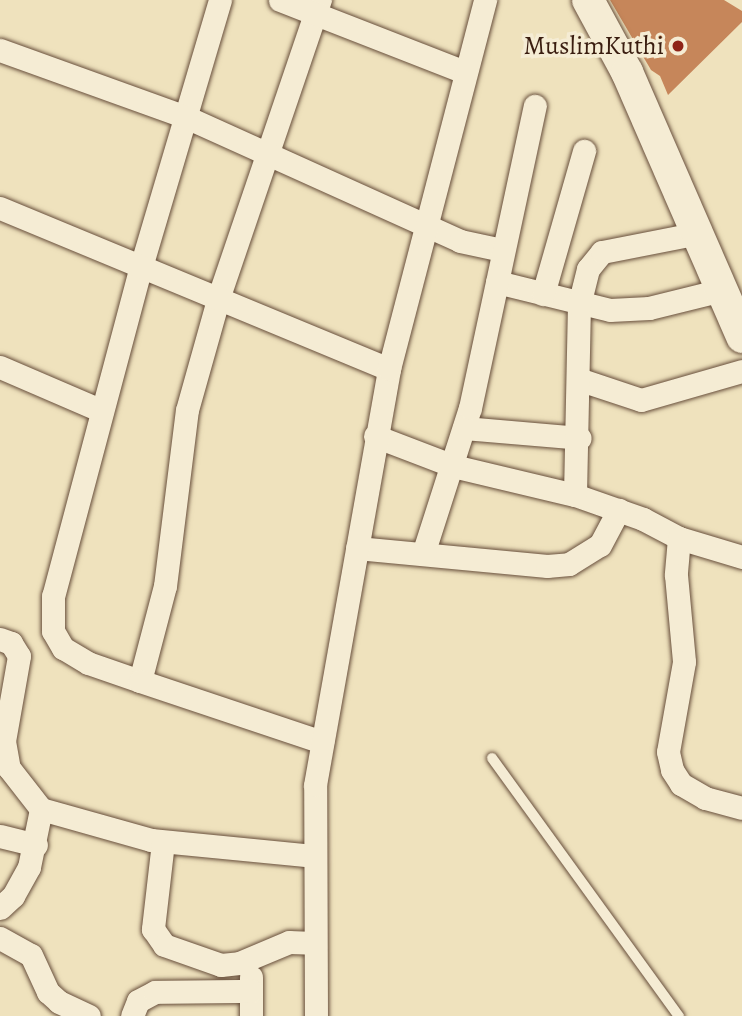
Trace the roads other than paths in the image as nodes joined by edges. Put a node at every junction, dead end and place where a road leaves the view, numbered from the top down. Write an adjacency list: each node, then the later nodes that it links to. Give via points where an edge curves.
1 (220, 0): 9 (street)
2 (280, 0): 5 (street)
3 (485, 0): 7 (street)
4 (587, 0): 14 (main road, via 627,72)
5 (318, 7): 7 (street); 11 (street)
6 (0, 50): 9 (street)
7 (465, 72): 13 (street)
8 (535, 106): 15 (street)
9 (186, 117): 11 (street); 16 (street)
10 (584, 151): 19 (street)
11 (270, 157): 13 (street); 20 (street)
12 (0, 208): 16 (street)
13 (423, 225): 15 (street, via 460,241); 24 (street)
14 (699, 233): 18 (main road); 21 (street, via 602,252 588,269)
15 (502, 250): 17 (street)
16 (141, 266): 20 (street); 27 (street)
17 (497, 282): 19 (street); 28 (street)
18 (722, 290): 21 (street, via 649,307 610,310); 22 (main road)
19 (543, 294): 21 (street)
20 (219, 296): 24 (street); 39 (street, via 187,410 165,586)
21 (579, 305): 26 (street)
22 (742, 337)
23 (0, 368): 27 (street)
24 (389, 369): 29 (street)
25 (742, 370): 26 (street, via 655,399 616,394)
26 (581, 380): 30 (street)
27 (102, 411): 39 (street, via 57,566 52,632 63,648 88,663)
28 (464, 428): 30 (street); 31 (street)
29 (375, 436): 31 (street); 35 (street)
30 (580, 438): 32 (street)
31 (453, 466): 32 (street); 36 (street)
32 (575, 495): 33 (street)
33 (619, 510): 34 (street); 36 (street, via 600,545 569,564)
34 (679, 538): 37 (street); 44 (street, via 676,575 684,662 668,752 672,770 681,784 705,798)
35 (357, 548): 36 (street); 41 (street)
36 (423, 554)
37 (742, 557)
38 (0, 639): 40 (street, via 11,643 19,656)
39 (140, 681): 41 (street)
40 (3, 716): 43 (street)
41 (323, 742): 49 (street, via 314,785)
42 (492, 758): 59 (lane)
43 (4, 761): 45 (street)
44 (742, 808)
45 (41, 809): 47 (street); 48 (street)
46 (0, 836): 48 (street)
47 (163, 842): 49 (street); 53 (street, via 153,929 156,940 221,965)
48 (36, 845): 50 (street, via 13,896)
49 (313, 856): 52 (street)
50 (0, 908)
51 (0, 938): 55 (street, via 31,954 48,992 58,1002)
52 (314, 943): 53 (street, via 289,942); 58 (street)
53 (251, 958): 54 (street)
54 (251, 991): 56 (street, via 155,992 138,1001); 57 (street)
55 (89, 1016)
56 (132, 1016)
57 (251, 1016)
58 (316, 1016)
59 (679, 1016)

